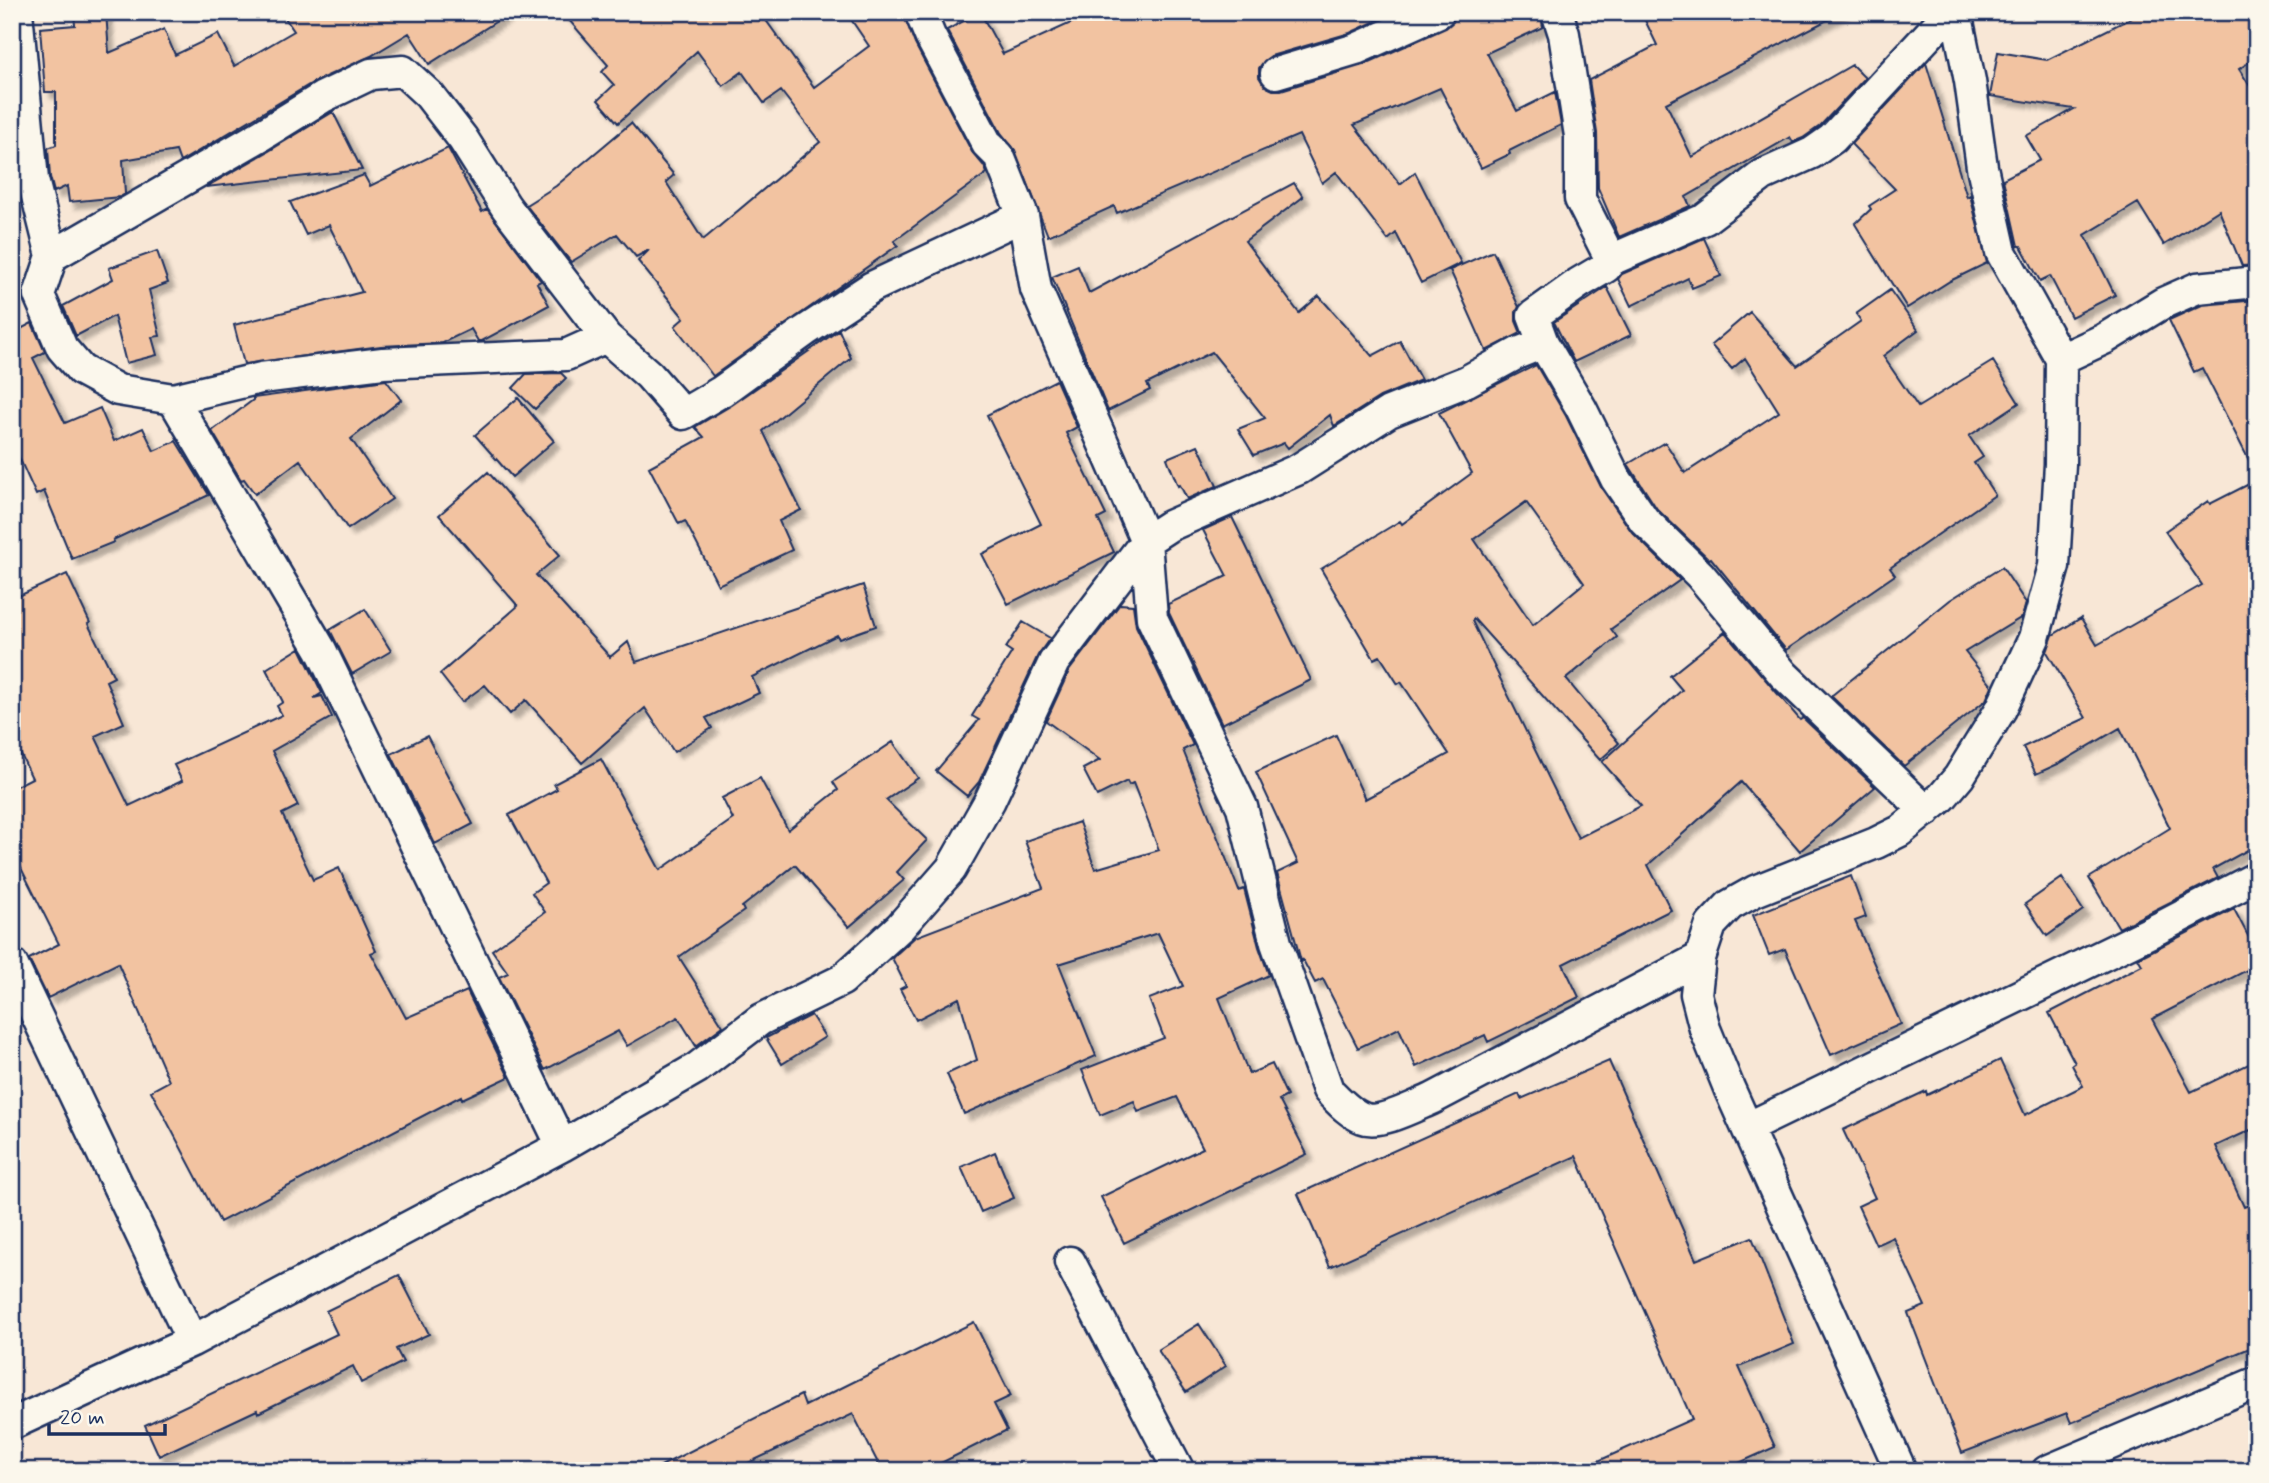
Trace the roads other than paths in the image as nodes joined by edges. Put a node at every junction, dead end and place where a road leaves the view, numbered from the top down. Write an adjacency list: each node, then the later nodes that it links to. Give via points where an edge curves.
1 (16, 12): 9 (street, via 33,180)
2 (920, 12): 8 (street, via 987,144 999,156)
3 (1440, 12): 7 (street, via 1356,49)
4 (1557, 12): 10 (street, via 1580,135 1580,199)
5 (1950, 12): 10 (street, via 1832,139 1763,175 1706,219)
6 (1956, 12): 14 (street, via 2001,252)
7 (1276, 74)
8 (1023, 216): 12 (street, via 872,287 683,414 649,375); 16 (street, via 1036,289)
9 (52, 256): 12 (street, via 323,97 371,74 403,71 429,95 463,139 506,207); 15 (street, via 38,295 62,348 80,370 118,390)
10 (1611, 260): 13 (street, via 1533,316)
11 (2257, 282): 14 (street, via 2197,288)
12 (606, 337): 15 (street, via 566,355 383,363 261,378)
13 (1543, 343): 16 (street, via 1467,381 1389,412 1299,469 1169,526); 17 (street, via 1616,479 1644,520 1700,575 1784,675)
14 (2061, 359): 17 (street, via 2054,566 2034,638 2001,709 1966,766)
15 (173, 398): 22 (street, via 321,650)
16 (1146, 541): 19 (street, via 1152,618 1242,807 1276,943 1328,1090 1346,1108 1364,1119 1386,1117 1432,1100); 22 (street, via 1054,662 990,800 951,869 900,927 842,980 760,1020 697,1068)
17 (1926, 811): 19 (street, via 1877,843 1730,905 1710,925)
18 (2257, 877): 21 (street)
19 (1700, 958): 21 (street, via 1696,993 1705,1029)
20 (12, 964): 24 (street)
21 (1747, 1128): 28 (street)
22 (562, 1146): 24 (street)
23 (1070, 1262): 27 (street)
24 (192, 1341): 26 (street)
25 (2257, 1382): 29 (street)
26 (12, 1424)
27 (1179, 1471)
28 (1901, 1471)
29 (2047, 1471)

